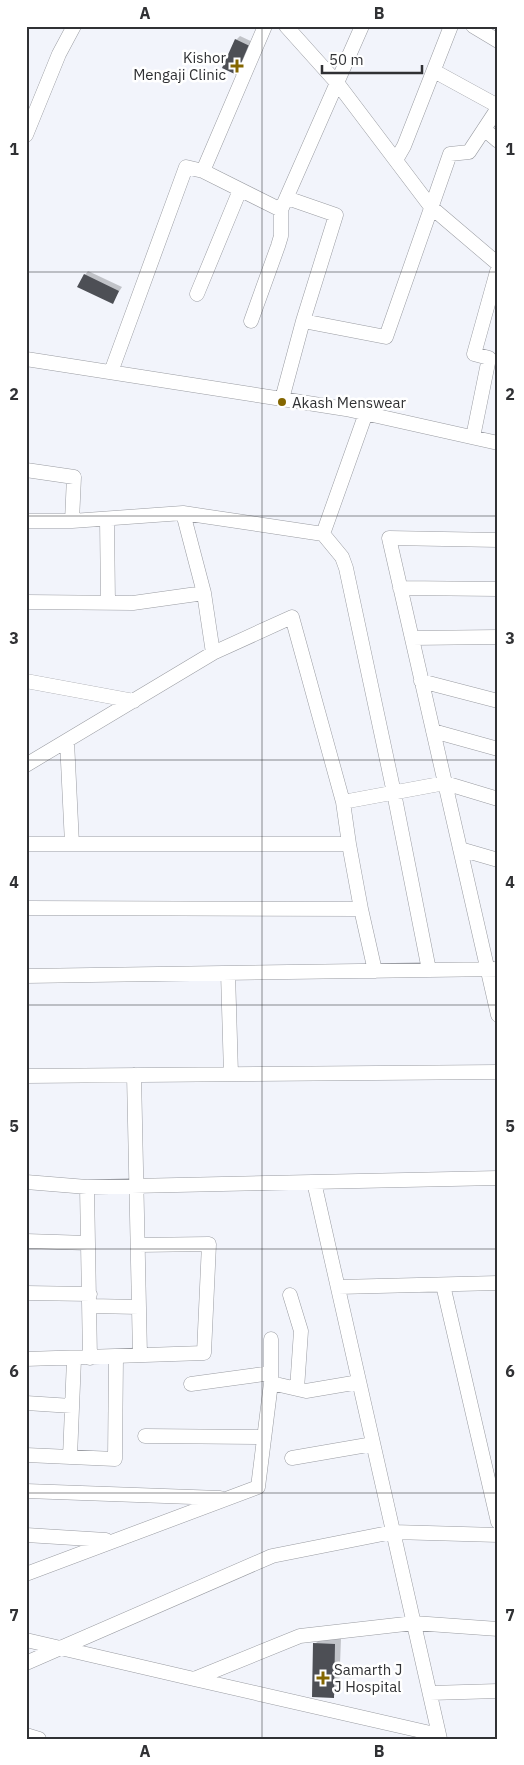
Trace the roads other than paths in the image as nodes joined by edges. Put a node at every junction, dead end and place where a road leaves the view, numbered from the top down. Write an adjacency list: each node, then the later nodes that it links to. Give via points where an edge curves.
1 (74, 26): 12 (street)
2 (265, 26): 15 (street)
3 (286, 26): 9 (street)
4 (362, 26): 9 (street)
5 (451, 26): 8 (street)
6 (473, 26): 7 (street)
7 (498, 41)
8 (434, 71): 10 (street); 14 (street)
9 (338, 84): 14 (street); 17 (street)
10 (498, 107): 11 (street)
11 (484, 129): 13 (street); 18 (street, via 470,152 450,154)
12 (26, 135)
13 (498, 141)
14 (396, 160): 18 (street)
15 (203, 171): 16 (street); 25 (street, via 186,167)
16 (240, 190): 17 (street); 21 (street)
17 (284, 204): 22 (street, via 281,236); 23 (street, via 336,215)
18 (431, 207): 19 (street); 23 (street, via 386,337)
19 (498, 264)
20 (498, 268): 28 (street, via 474,354 489,358)
21 (197, 294)
22 (251, 321)
23 (303, 321): 26 (street)
24 (26, 359): 25 (street)
25 (111, 372): 26 (street)
26 (282, 399): 27 (street)
27 (366, 413): 28 (street); 35 (street)
28 (473, 437): 29 (street)
29 (498, 443)
30 (26, 470): 34 (street, via 74,477)
31 (183, 513): 32 (street); 35 (street); 39 (street)
32 (107, 519): 34 (street); 41 (street)
33 (26, 521): 34 (street)
34 (72, 522)
35 (322, 534): 54 (street, via 345,564)
36 (498, 540): 37 (street, via 389,538)
37 (400, 588): 38 (street); 42 (street)
38 (498, 589)
39 (204, 593): 41 (street, via 133,603); 44 (street)
40 (26, 602): 41 (street)
41 (108, 603)
42 (412, 638): 43 (street); 46 (street)
43 (498, 638)
44 (213, 654): 47 (street); 56 (street, via 292,617)
45 (26, 681): 47 (street)
46 (421, 681): 48 (street); 49 (street)
47 (134, 701): 50 (street)
48 (498, 701)
49 (433, 731): 51 (street); 53 (street)
50 (67, 741): 52 (street); 58 (street)
51 (498, 749)
52 (26, 765)
53 (445, 783): 54 (street); 55 (street); 60 (street)
54 (394, 793): 56 (street); 65 (street)
55 (498, 799)
56 (344, 802): 59 (street)
57 (26, 844): 58 (street)
58 (72, 844): 59 (street)
59 (349, 844): 63 (street)
60 (460, 849): 61 (street); 64 (street)
61 (498, 860)
62 (26, 908): 63 (street)
63 (362, 909): 66 (street)
64 (492, 969): 65 (street); 69 (street)
65 (428, 970): 66 (street)
66 (375, 971): 67 (street)
67 (228, 973): 68 (street); 71 (street)
68 (26, 976)
69 (498, 1015)
70 (498, 1072): 71 (street)
71 (232, 1074): 72 (street)
72 (134, 1075): 73 (street); 77 (street)
73 (26, 1076)
74 (498, 1178): 76 (street)
75 (26, 1182): 78 (street)
76 (314, 1182): 77 (street); 84 (street)
77 (137, 1185): 78 (street); 81 (street)
78 (87, 1187): 80 (street)
79 (26, 1241): 80 (street)
80 (88, 1243): 87 (street)
81 (138, 1245): 88 (street); 91 (street, via 209,1244 204,1353)
82 (443, 1284): 83 (street); 84 (street); 109 (street)
83 (498, 1284)
84 (338, 1287): 96 (street)
85 (26, 1293): 87 (street)
86 (290, 1295): 98 (street, via 301,1331)
87 (91, 1300): 88 (street); 93 (street)
88 (139, 1307): 91 (street)
89 (271, 1339): 95 (street)
90 (116, 1356): 91 (street); 93 (street); 105 (street, via 115,1459)
91 (140, 1356)
92 (74, 1358): 93 (street); 94 (street); 100 (street)
93 (90, 1358)
94 (26, 1359)
95 (271, 1378): 97 (street); 98 (street); 102 (street)
96 (359, 1382): 98 (street, via 306,1391); 103 (street)
97 (191, 1384)
98 (297, 1388)
99 (26, 1403): 100 (street)
100 (72, 1406): 105 (street)
101 (145, 1436): 102 (street)
102 (264, 1437): 108 (street, via 258,1487)
103 (373, 1444): 106 (street); 110 (street)
104 (26, 1455): 105 (street)
105 (70, 1457)
106 (292, 1458)
107 (26, 1491): 108 (street)
108 (228, 1498): 113 (street)
109 (498, 1522)
110 (393, 1532): 112 (street); 115 (street); 118 (street, via 272,1556)
111 (26, 1535): 113 (street)
112 (498, 1536)
113 (112, 1540): 114 (street)
114 (26, 1574)
115 (414, 1623): 116 (street); 120 (street, via 300,1636); 122 (street)
116 (498, 1628)
117 (26, 1640): 118 (street)
118 (60, 1647): 119 (street); 120 (street)
119 (26, 1663)
120 (194, 1679): 124 (street)
121 (498, 1691): 122 (street)
122 (430, 1693): 124 (street)
123 (26, 1735): 125 (street)
124 (439, 1737)
125 (39, 1739)

